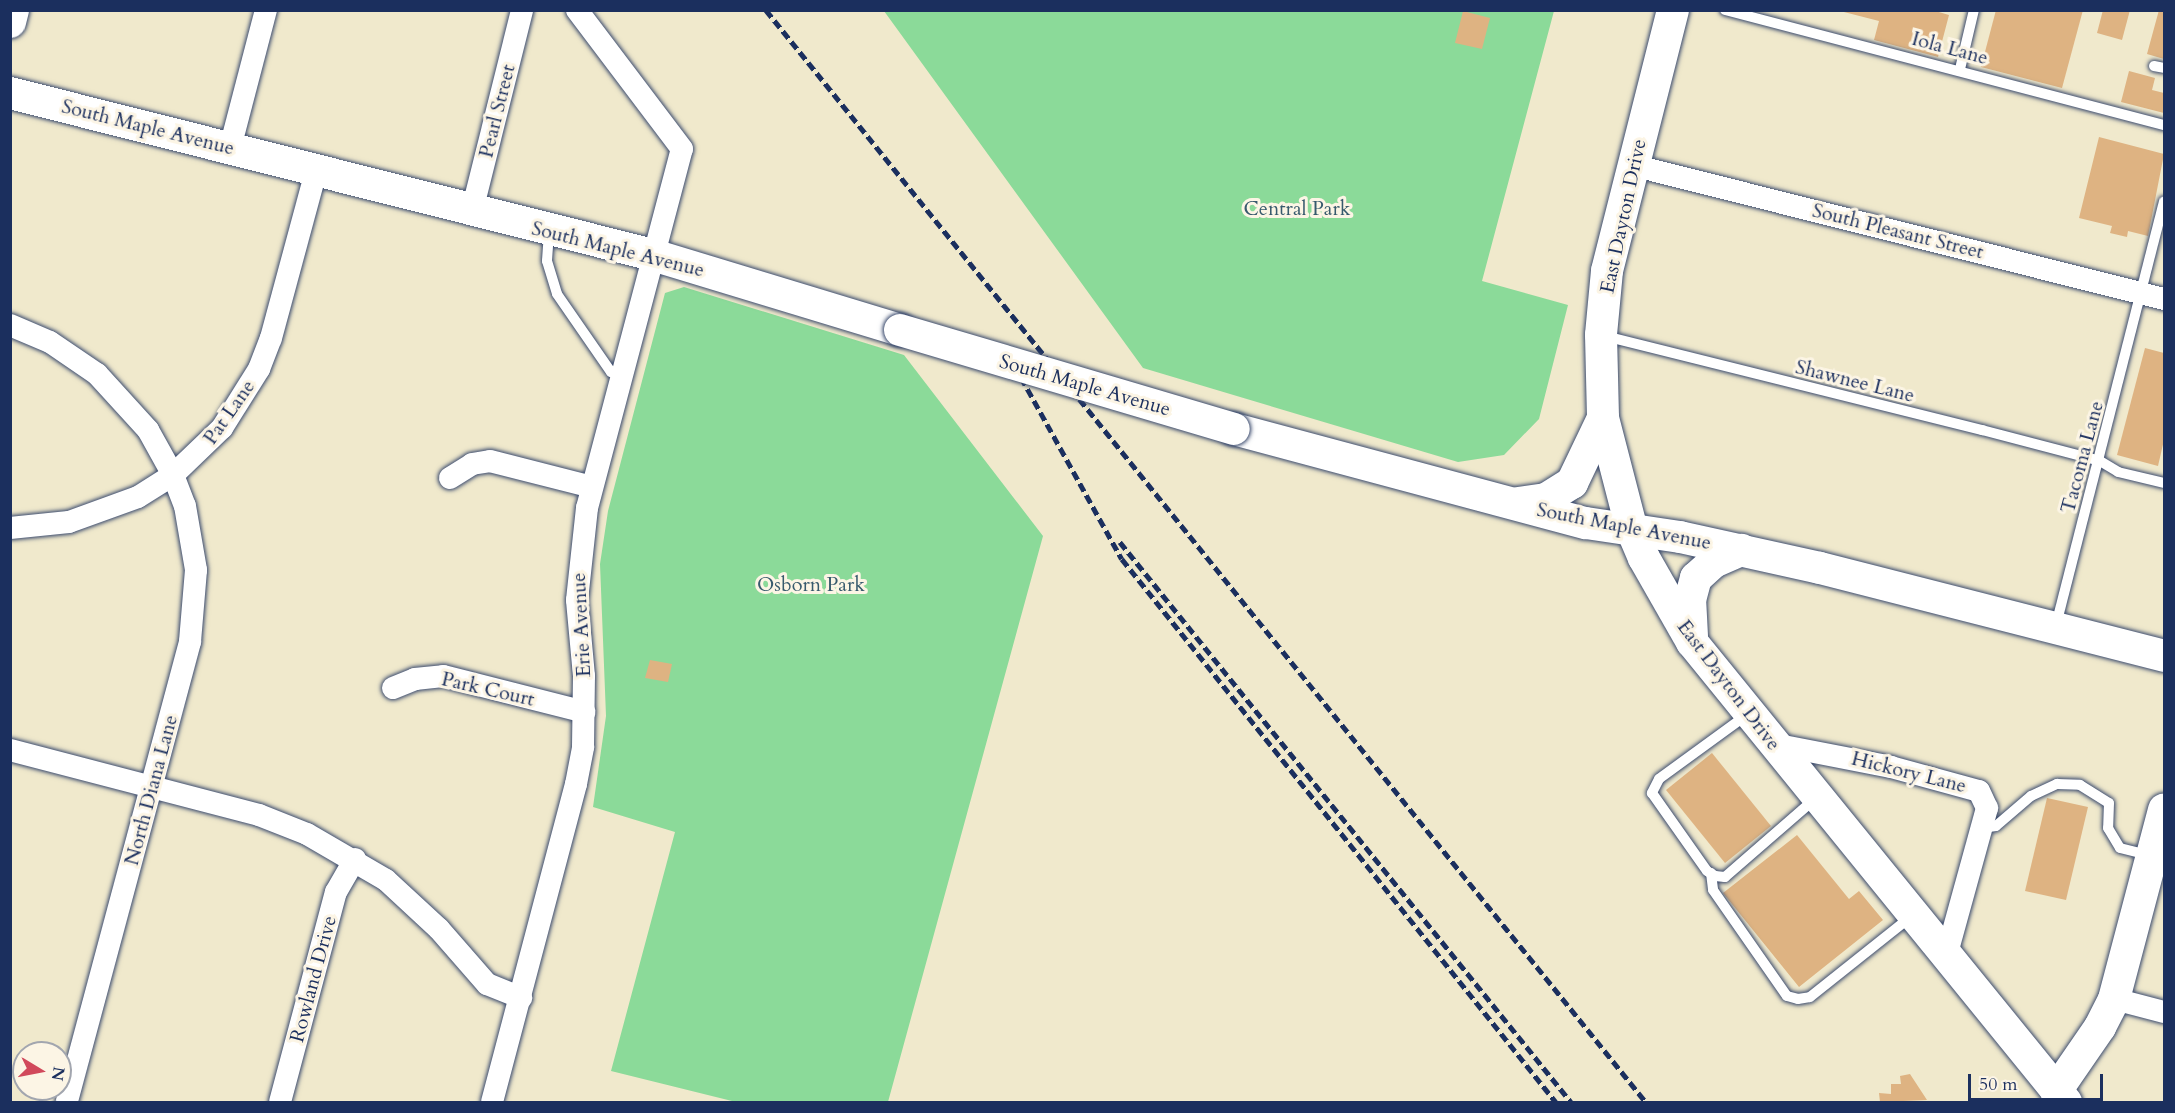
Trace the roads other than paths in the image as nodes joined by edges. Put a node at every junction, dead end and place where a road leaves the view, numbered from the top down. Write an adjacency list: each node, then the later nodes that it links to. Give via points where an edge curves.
1 (14, 10): 8 (main road)
2 (266, 10): 12 (street)
3 (522, 10): 16 (street, Pearl Street)
4 (577, 10): 18 (street, Erie Avenue, via 682,149)
5 (1673, 10): 13 (main road, East Dayton Drive)
6 (1725, 10): 9 (lane, Iola Lane)
7 (1974, 10): 9 (lane)
8 (10, 22)
9 (1960, 69): 11 (lane, Iola Lane)
10 (10, 93): 12 (main road, South Maple Avenue)
11 (2164, 125)
12 (230, 148): 14 (main road, South Maple Avenue)
13 (1632, 165): 19 (street, South Pleasant Street); 21 (main road, East Dayton Drive, via 1606,271)
14 (316, 171): 16 (main road, South Maple Avenue); 25 (street, Pat Lane, via 259,369 222,428)
15 (2164, 202): 19 (lane)
16 (472, 212): 17 (main road, South Maple Avenue)
17 (549, 232): 18 (main road, South Maple Avenue); 22 (lane, via 547,261 557,294 611,372)
18 (652, 255): 22 (street, Erie Avenue); 29 (main road, South Maple Avenue, bridge, via 1234,429)
19 (2154, 296): 24 (lane, Tacoma Lane)
20 (10, 326): 25 (street, North Diana Lane, via 58,347 109,385 148,430)
21 (1601, 335): 23 (main road, East Dayton Drive); 24 (lane, Shawnee Lane)
22 (622, 377): 28 (street, Erie Avenue)
23 (1603, 418): 29 (main road, via 1580,472 1564,491); 31 (main road, East Dayton Drive)
24 (2100, 461): 27 (lane, Shawnee Lane, via 2118,472); 33 (lane, Tacoma Lane)
25 (173, 475): 30 (street, Pat Lane, via 138,497 94,515); 41 (street, North Diana Lane, via 193,538 196,602 190,642)
26 (450, 478): 28 (street, via 472,464 490,461)
27 (2164, 483)
28 (592, 487): 37 (street, Erie Avenue, via 579,560)
29 (1516, 504): 31 (main road, South Maple Avenue, via 1586,523)
30 (10, 528)
31 (1632, 530): 32 (main road, South Maple Avenue); 34 (main road, East Dayton Drive)
32 (1741, 550): 33 (main road, South Maple Avenue); 34 (main road, via 1714,562 1696,578 1690,600)
33 (2055, 628): 35 (main road, South Maple Avenue)
34 (1692, 642): 38 (main road, East Dayton Drive)
35 (2164, 656)
36 (393, 688): 37 (street, Park Court, via 414,679 443,676)
37 (585, 712): 50 (street, Erie Avenue, via 576,784)
38 (1748, 714): 39 (main road, East Dayton Drive); 47 (lane, via 1659,779 1652,793)
39 (1773, 744): 42 (main road, East Dayton Drive); 44 (street, Hickory Lane, via 1971,786 1984,798 1987,808)
40 (10, 750): 41 (street)
41 (152, 787): 46 (street, via 259,815 308,834); 54 (street, North Diana Lane)
42 (1816, 798): 47 (lane, via 1725,877); 48 (main road, East Dayton Drive)
43 (2164, 810): 45 (main road)
44 (1982, 828): 45 (lane, via 1996,826 2031,796 2057,784 2080,785 2109,803 2108,828 2120,848); 49 (street, Hickory Lane)
45 (2152, 856): 51 (main road)
46 (355, 859): 50 (street, via 416,905 487,984); 55 (street, Rowland Drive, via 336,892)
47 (1711, 873): 48 (lane, via 1713,890 1787,996 1798,999 1810,997)
48 (1912, 916): 49 (main road, East Dayton Drive)
49 (1946, 957): 53 (main road, East Dayton Drive)
50 (521, 998): 56 (street, Erie Avenue)
51 (2114, 999): 52 (street); 53 (main road)
52 (2164, 1012)
53 (2061, 1097)
54 (67, 1102)
55 (280, 1102)
56 (492, 1102)

